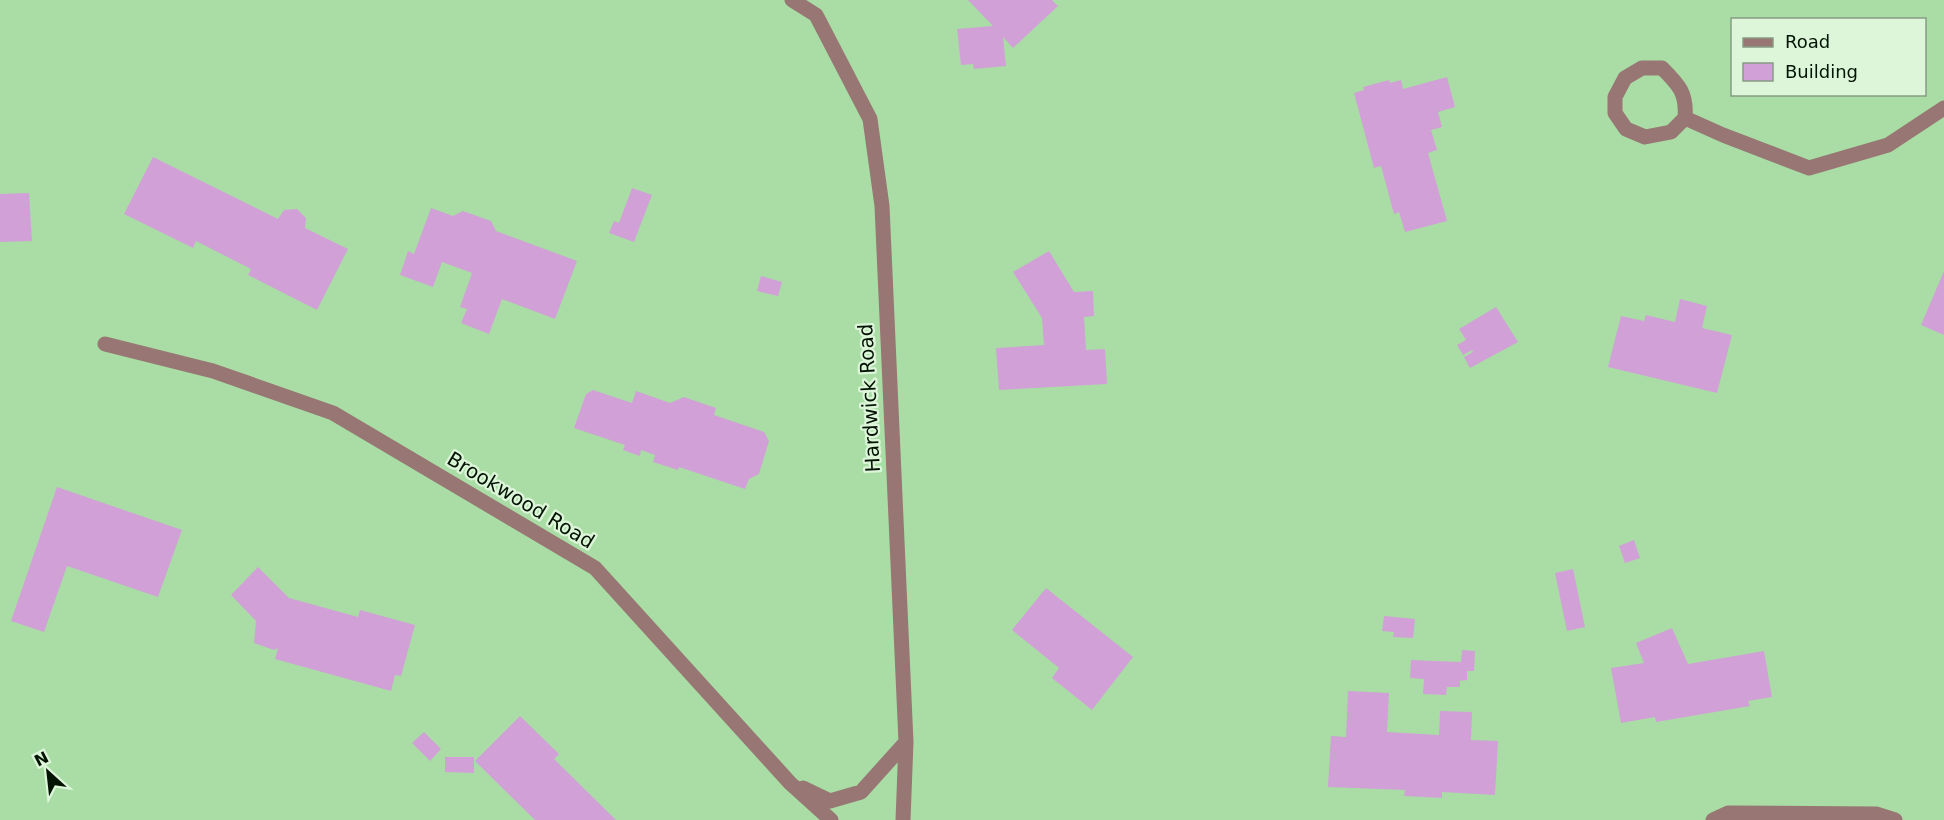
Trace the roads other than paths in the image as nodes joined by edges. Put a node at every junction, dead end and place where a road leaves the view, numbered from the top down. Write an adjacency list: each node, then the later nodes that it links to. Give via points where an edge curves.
1 (792, 0): 5 (street, Hardwick Road, via 816,15 870,119 882,206)
2 (1944, 108): 3 (street, via 1888,145 1809,168)
3 (1685, 118): 3 (street, via 1686,103 1677,83 1662,69 1642,68 1625,78 1615,97 1615,113 1626,129 1646,137 1671,132)
4 (105, 344): 6 (street, Brookwood Road, via 213,371 333,413 595,568)
5 (906, 742): 6 (street, via 861,792 830,801); 8 (street, Hardwick Road)
6 (790, 783): 7 (street, Brookwood Road)
7 (831, 820)
8 (903, 820)
9 (1713, 820): 10 (street, via 1728,813 1762,813 1876,814)
10 (1895, 820)

